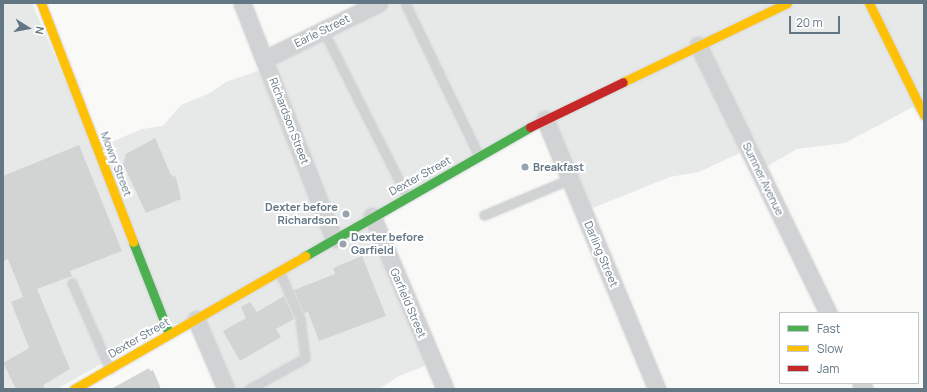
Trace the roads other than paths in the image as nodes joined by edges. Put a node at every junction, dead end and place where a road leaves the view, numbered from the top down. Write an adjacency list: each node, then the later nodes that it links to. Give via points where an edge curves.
1 (40, 3): 22 (main road, Mowry Street)
2 (242, 3): 9 (street, Richardson Street)
3 (379, 3): 7 (street, Earle Street)
4 (405, 3): 12 (lane)
5 (787, 3): 8 (main road, Dexter Street)
6 (869, 3): 10 (main road)
7 (323, 30): 9 (street, Earle Street); 14 (lane)
8 (698, 45): 11 (main road, Dexter Street); 20 (street, Sumner Avenue)
9 (265, 59): 17 (street, Richardson Street)
10 (924, 115)
11 (545, 119): 12 (main road, Dexter Street); 13 (street, Darling Street)
12 (479, 156): 14 (main road, Dexter Street)
13 (570, 179): 15 (lane); 28 (street, Darling Street)
14 (407, 196): 16 (main road, Dexter Street)
15 (484, 215)
16 (372, 216): 17 (main road, Dexter Street); 27 (street, Garfield Street)
17 (334, 239): 18 (main road, Dexter Street)
18 (279, 271): 21 (main road, Dexter Street); 26 (lane, via 300,318 305,358)
19 (72, 283): 23 (lane)
20 (828, 312)
21 (196, 319): 22 (main road, Dexter Street); 25 (street)
22 (169, 334): 23 (main road, Dexter Street)
23 (110, 369): 24 (main road, Dexter Street)
24 (79, 388)
25 (226, 389)
26 (249, 389)
27 (445, 389)
28 (657, 389)

